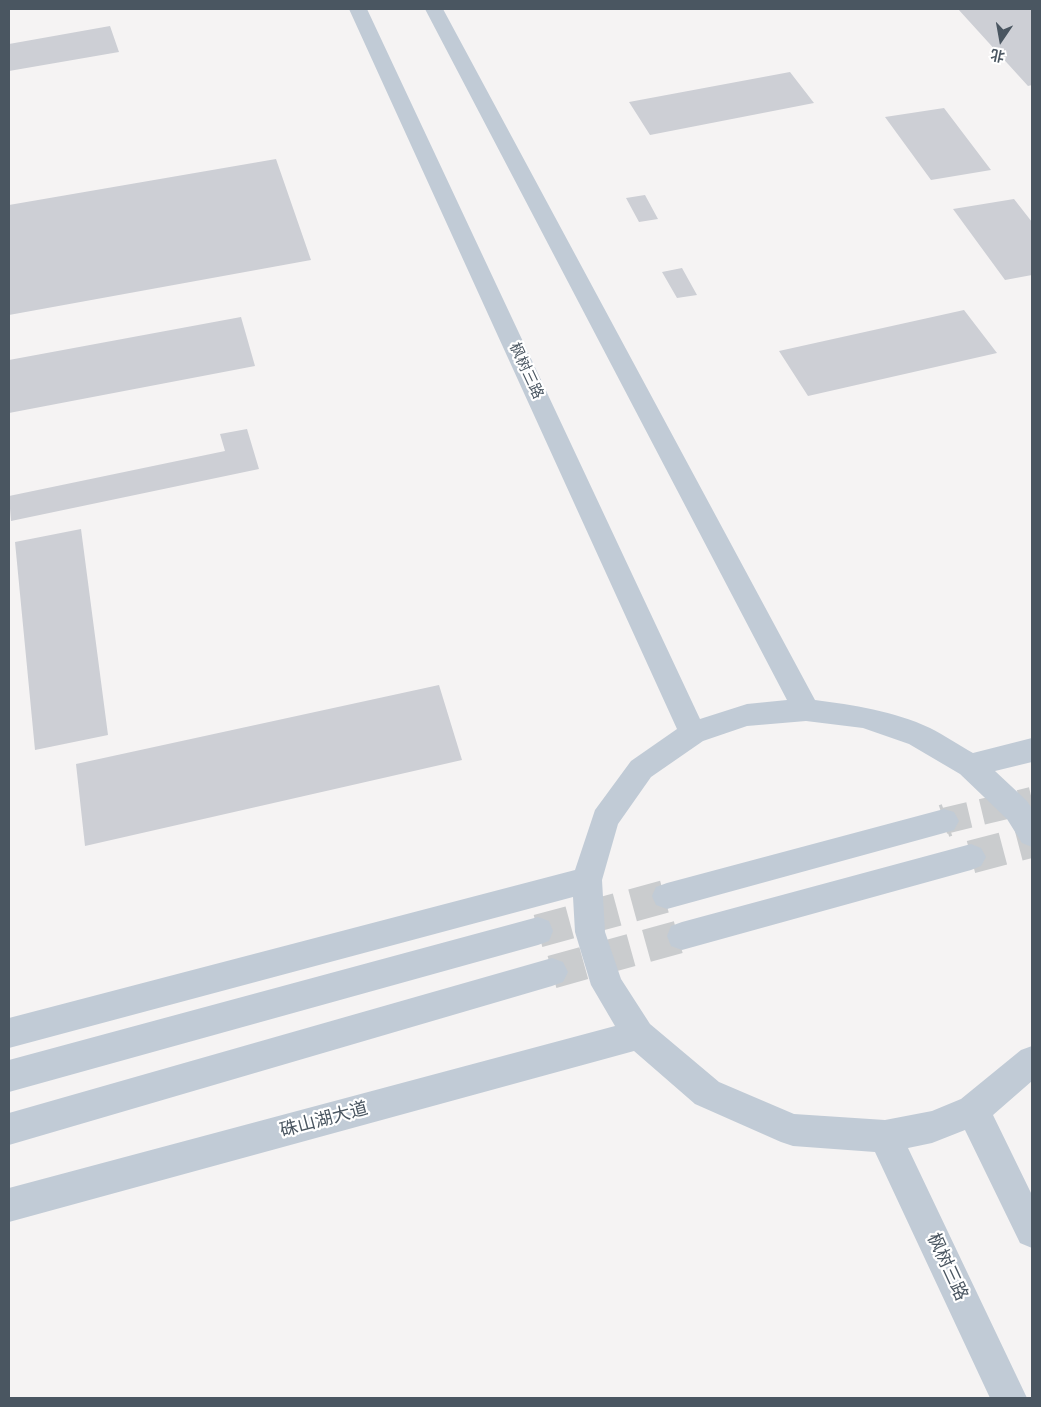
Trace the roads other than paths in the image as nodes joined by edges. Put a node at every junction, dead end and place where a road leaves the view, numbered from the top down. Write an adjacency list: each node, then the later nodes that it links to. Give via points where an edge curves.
1 (358, 9): 4 (main road, 枫树三路)
2 (434, 9): 3 (main road)
3 (806, 710): 4 (main road, via 747,715); 6 (main road, via 863,717 919,736)
4 (693, 733): 10 (main road, via 641,769 605,819)
5 (1032, 750): 6 (main road)
6 (970, 766): 8 (main road, via 1017,810)
7 (944, 821): 11 (main road)
8 (1032, 834)
9 (971, 857): 13 (main road)
10 (587, 880): 15 (main road); 16 (main road, via 590,932 607,985)
11 (667, 896)
12 (538, 931): 18 (main road)
13 (682, 936)
14 (552, 972): 20 (main road)
15 (9, 1033)
16 (639, 1035): 21 (main road, via 707,1094 794,1130); 22 (main road, 硃山湖大道)
17 (1032, 1061): 19 (main road)
18 (9, 1076)
19 (973, 1110): 21 (main road, via 932,1127); 23 (main road)
20 (9, 1129)
21 (885, 1136): 24 (main road, 枫树三路)
22 (9, 1205)
23 (1032, 1231)
24 (1009, 1398)

